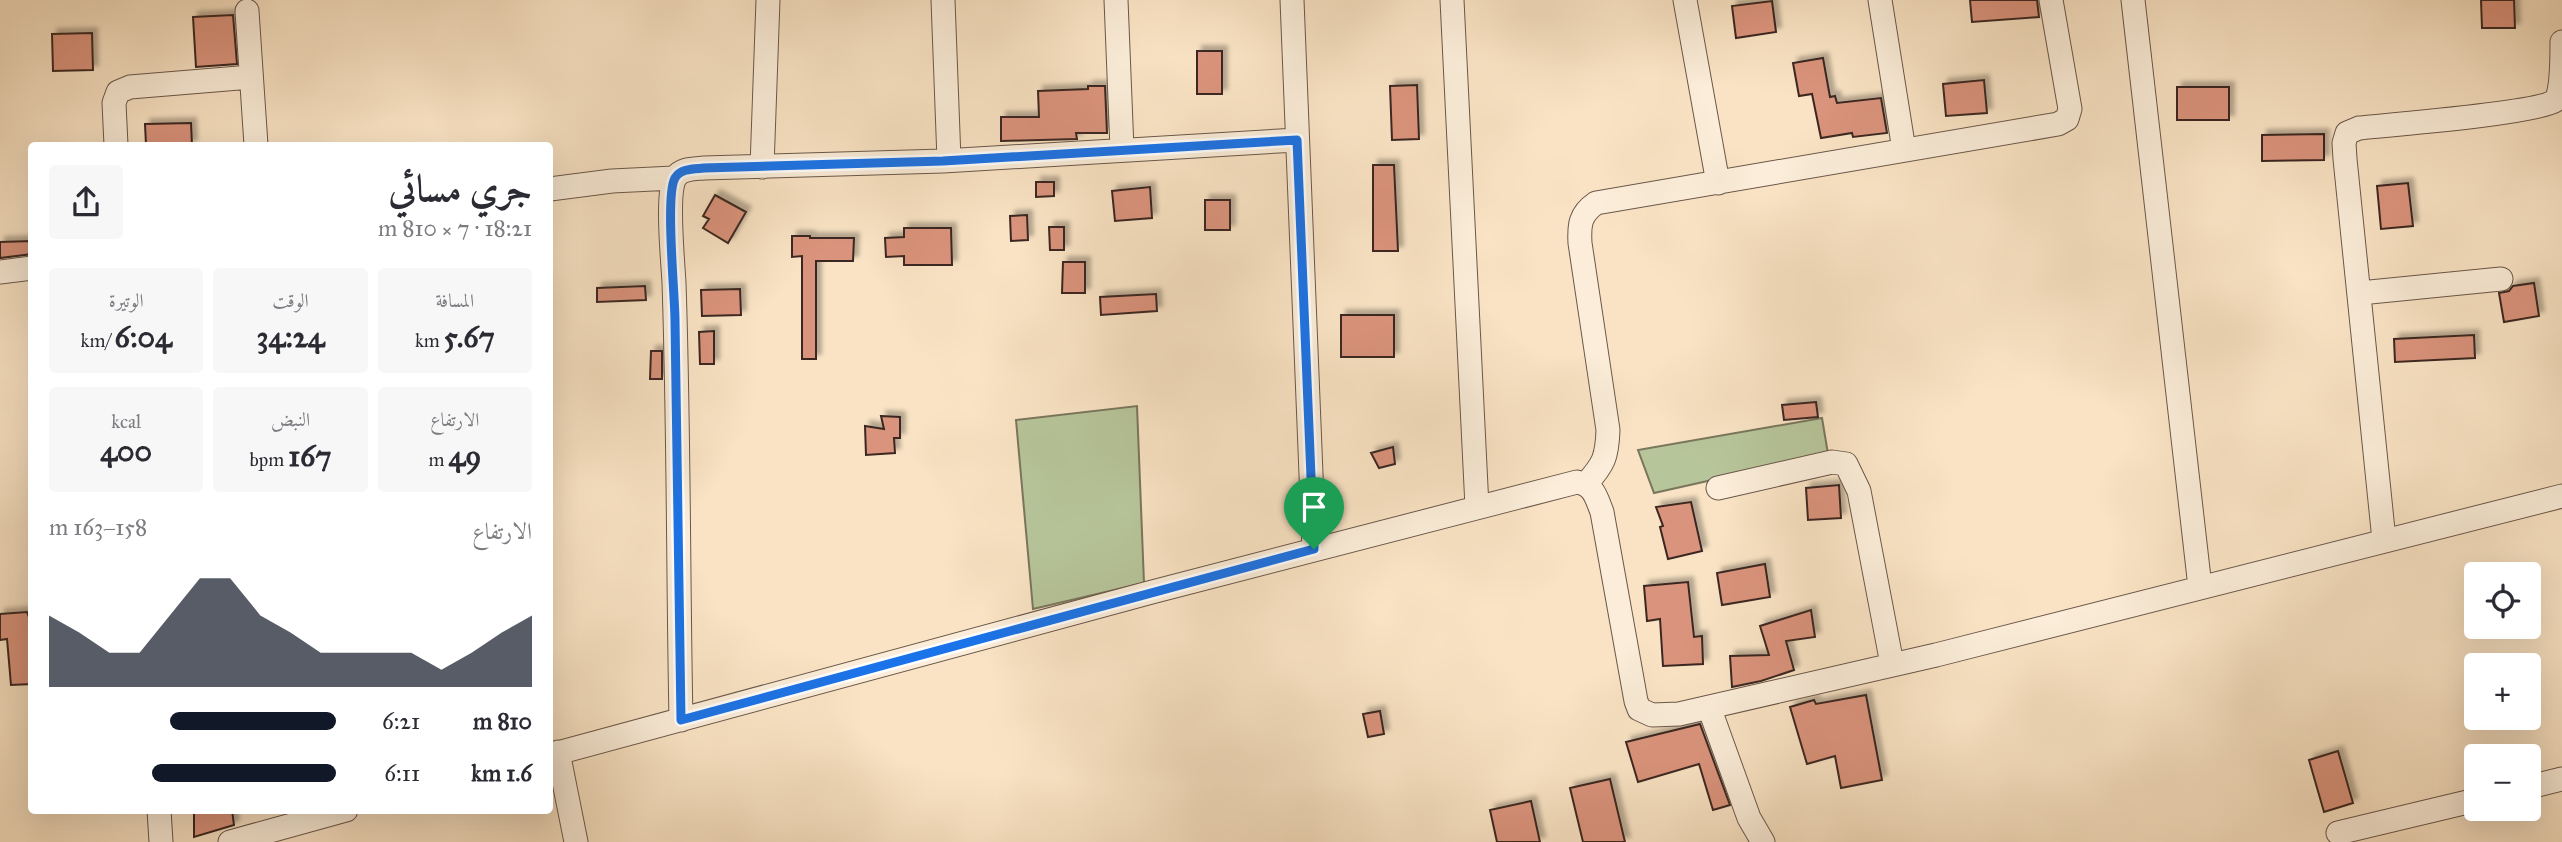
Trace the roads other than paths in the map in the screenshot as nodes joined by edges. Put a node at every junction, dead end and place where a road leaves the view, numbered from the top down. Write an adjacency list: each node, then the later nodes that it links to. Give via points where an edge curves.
1 (768, 0): 19 (street)
2 (943, 0): 18 (street)
3 (1116, 0): 16 (street)
4 (1292, 0): 13 (street)
5 (1452, 0): 30 (street)
6 (1685, 0): 21 (street)
7 (1880, 0): 17 (street)
8 (2051, 0): 17 (street, via 2070,108 2067,119 2047,127)
9 (2133, 0): 33 (street)
10 (247, 11): 12 (street)
11 (2562, 42): 26 (street, via 2562,88 2551,103 2347,133 2345,159)
12 (251, 77): 14 (street, via 130,87 118,92 114,103); 15 (street)
13 (1297, 140): 16 (street); 32 (street)
14 (116, 142)
15 (256, 142)
16 (1122, 149): 18 (street)
17 (1903, 150): 21 (street)
18 (948, 160): 19 (street)
19 (762, 167): 20 (street, via 688,169)
20 (674, 178): 22 (street); 36 (street)
21 (1718, 183): 27 (street, via 1597,204 1582,218 1582,261 1608,430 1602,467)
22 (553, 189)
23 (28, 268): 24 (street)
24 (0, 272)
25 (2501, 279): 26 (street)
26 (2360, 293): 31 (street)
27 (1586, 484): 30 (street, via 1559,485); 35 (street, via 1602,512 1639,709 1652,715)
28 (1718, 488): 34 (street, via 1832,462 1846,464 1859,491)
29 (2562, 496): 31 (street)
30 (1477, 506): 32 (street)
31 (2384, 540): 33 (street)
32 (1314, 549): 36 (street)
33 (2200, 587): 34 (street)
34 (1892, 664): 35 (street)
35 (1709, 707): 48 (street, via 1749,818)
36 (681, 720): 37 (street)
37 (554, 754): 47 (street)
38 (2562, 779): 39 (street)
39 (2541, 784)
40 (2464, 803): 44 (street)
41 (159, 814): 45 (street)
42 (316, 814): 43 (street)
43 (293, 817): 46 (street)
44 (2339, 833)
45 (161, 842)
46 (230, 842)
47 (576, 842)
48 (1763, 842)

